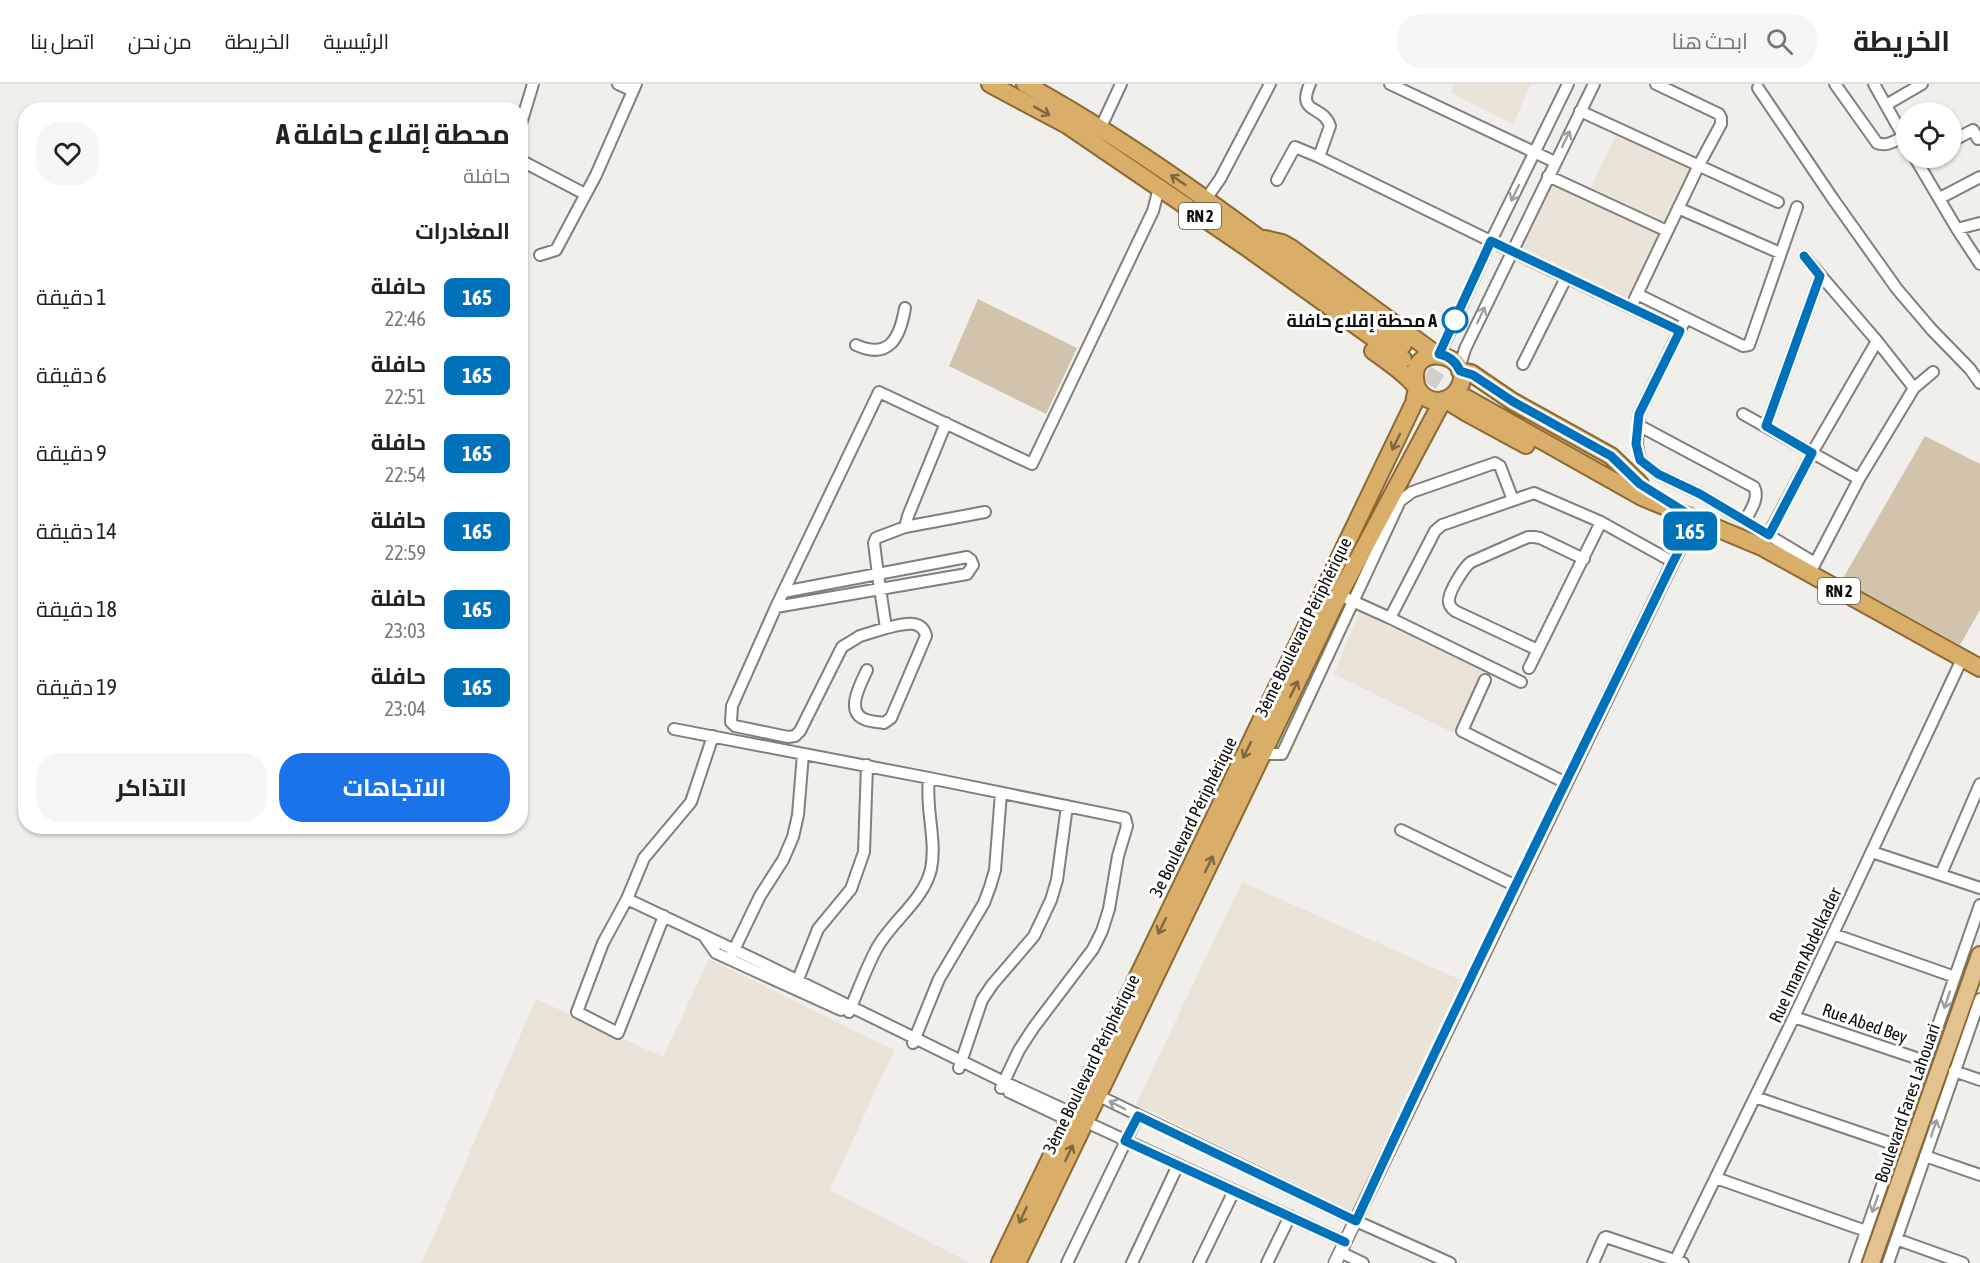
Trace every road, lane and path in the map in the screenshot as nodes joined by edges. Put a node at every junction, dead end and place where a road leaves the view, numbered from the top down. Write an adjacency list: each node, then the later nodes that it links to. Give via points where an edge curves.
1 (534, 84): 18 (street)
2 (618, 84): 15 (street)
3 (990, 84): 35 (highway, RN 2, one-way to 35, via 1067,125)
4 (1025, 84): 22 (highway, RN 2)
5 (1121, 84): 22 (street)
6 (1270, 84): 38 (street)
7 (1311, 84): 27 (street, via 1306,102 1330,126)
8 (1390, 84): 16 (street)
9 (1568, 84): 26 (street)
10 (1594, 84): 20 (street)
11 (1656, 84): 30 (street, via 1719,114 1721,124)
12 (1835, 84): 25 (street, via 1877,143 1889,144)
13 (1874, 84): 19 (street)
14 (1922, 84): 19 (street)
15 (635, 88): 36 (street)
16 (1408, 88): 26 (street)
17 (1758, 88): 66 (street, via 1897,289)
18 (528, 102)
19 (1886, 105): 21 (street)
20 (1580, 111): 28 (street, one-way to 20); 30 (street)
21 (1896, 122)
22 (1100, 129): 38 (highway, RN 2, one-way to 22)
23 (1962, 136): 24 (street, via 1973,130)
24 (1980, 138)
25 (1896, 139)
26 (1534, 153): 28 (street); 45 (street, one-way to 45)
27 (1319, 156): 34 (street, via 1295,147); 45 (street)
28 (1555, 162): 32 (street)
29 (528, 164): 36 (street)
30 (1699, 165): 39 (street); 41 (street)
31 (1922, 168): 37 (street)
32 (1548, 176): 44 (street); 47 (street)
33 (1980, 177): 37 (street)
34 (1277, 180)
35 (1159, 188): 46 (highway, RN 2); 72 (street, via 1153,211 1032,464)
36 (585, 194): 49 (street, via 556,250)
37 (1940, 198): 43 (street)
38 (1206, 199): 46 (highway, RN 2)
39 (1778, 202)
40 (1797, 207): 48 (street)
41 (1678, 208): 44 (street); 48 (street)
42 (1980, 223): 43 (street)
43 (1958, 229): 51 (street)
44 (1667, 231): 54 (street)
45 (1491, 241): 47 (street); 61 (street)
46 (1253, 243): 61 (highway, via 1282,243 1291,248); 62 (highway, RN 2); 62 (highway, via 1261,266 1271,274)
47 (1511, 251): 53 (street); 64 (street, one-way to 47, via 1465,349)
48 (1780, 253): 57 (street, via 1749,345 1743,346)
49 (540, 255)
50 (1804, 256): 52 (street)
51 (1980, 264)
52 (1820, 276): 59 (street); 75 (street)
53 (1566, 278): 55 (street); 63 (street)
54 (1637, 294): 55 (street); 57 (street)
55 (1631, 307): 58 (street)
56 (905, 308): 60 (street, via 890,346 869,350)
57 (1686, 318): 58 (street)
58 (1680, 331): 74 (street, via 1639,414)
59 (1877, 342): 67 (street); 76 (street)
60 (856, 345)
61 (1438, 355): 64 (highway, via 1450,358); 68 (highway, via 1427,357 1419,365)
62 (1405, 361): 68 (highway)
63 (1524, 364)
64 (1460, 370): 69 (highway, via 1459,388); 78 (highway, via 1611,456)
65 (1933, 372): 67 (street)
66 (1980, 383)
67 (1914, 388): 77 (street)
68 (1416, 392): 69 (highway, via 1434,401); 134 (highway, 3e Boulevard Périphérique, one-way to 134)
69 (1444, 400): 70 (highway); 73 (highway, 3ème Boulevard Périphérique)
70 (1468, 400): 73 (highway); 78 (highway, RN 2); 78 (highway, via 1604,486)
71 (1743, 414): 75 (street)
72 (946, 423): 84 (street); 91 (street, via 879,392)
73 (1430, 424): 92 (highway, 3ème Boulevard Périphérique)
74 (1638, 425): 82 (street, via 1636,444 1640,460 1658,474); 82 (street, via 1754,487 1756,497)
75 (1766, 426): 76 (street)
76 (1812, 453): 77 (street); 85 (street)
77 (1859, 479): 88 (street)
78 (1641, 490): 81 (highway, RN 2)
79 (1513, 500): 83 (street, via 1534,493); 92 (street, via 1500,466 1495,463 1412,492 1400,501); 94 (street, via 1435,531)
80 (985, 512): 84 (street)
81 (1696, 519): 85 (highway, RN 2); 87 (street)
82 (1745, 521): 85 (street)
83 (1601, 522): 86 (street); 87 (street)
84 (905, 527): 89 (street, via 876,538)
85 (1765, 541): 88 (highway, RN 2)
86 (1584, 559): 96 (street); 96 (street, via 1540,538 1528,537 1465,566 1449,598 1450,606)
87 (1673, 562): 108 (street)
88 (1812, 569): 97 (highway, RN 2)
89 (878, 575): 90 (street); 90 (street, via 967,557 973,565 967,574); 91 (street)
90 (881, 589): 93 (street); 95 (street)
91 (783, 592): 93 (street)
92 (1346, 598): 94 (street); 134 (highway, 3ème Boulevard Périphérique, one-way to 92)
93 (776, 607): 95 (street, via 732,706 731,722 735,726 795,736 842,647)
94 (1390, 618): 102 (street)
95 (886, 628): 100 (street, via 914,623 925,629 926,636 891,718 884,723 863,719 855,711)
96 (1538, 650): 98 (street)
97 (1962, 659): 99 (highway, RN 2); 113 (street, Rue Imam Abdelkader)
98 (1529, 668)
99 (1980, 668)
100 (867, 670)
101 (1485, 680): 108 (street, via 1462,731)
102 (1521, 682)
103 (674, 729): 104 (street)
104 (713, 736): 105 (street); 117 (street, via 691,801 644,858)
105 (803, 754): 106 (street); 121 (street, via 793,837)
106 (867, 765): 107 (street); 124 (street, via 864,852 851,889 818,929)
107 (929, 778): 110 (street); 126 (street, via 927,802 933,854 927,882 877,948)
108 (1566, 783): 115 (street)
109 (1980, 784): 114 (street)
110 (1001, 793): 111 (street); 128 (street, via 990,887 939,979)
111 (1067, 806): 130 (street, via 1051,900 1034,936 982,1000); 133 (street, via 1125,818 1127,826 1109,909 1093,948 1034,1027)
112 (1401, 830): 115 (street)
113 (1872, 852): 114 (street); 120 (street, Rue Imam Abdelkader)
114 (1941, 874): 116 (street)
115 (1516, 886): 147 (street)
116 (1980, 888)
117 (627, 899): 119 (street); 119 (street, via 603,942 577,1012 618,1033)
118 (1980, 905): 123 (street)
119 (664, 916): 121 (street, via 704,935)
120 (1833, 934): 123 (street); 127 (street, Rue Imam Abdelkader)
121 (731, 954): 124 (street)
122 (1980, 955): 162 (main road, Boulevard Fares Lahouari)
123 (1955, 977): 129 (street, one-way to 129)
124 (796, 985): 126 (street)
125 (1980, 999): 131 (street)
126 (850, 1010): 128 (street)
127 (1794, 1017): 129 (street, Rue Abed Bey); 135 (street, Rue Imam Abdelkader)
128 (913, 1042): 130 (street)
129 (1925, 1061): 139 (street)
130 (960, 1065): 133 (street)
131 (1954, 1071): 132 (street); 140 (street, one-way to 131)
132 (1980, 1080)
133 (1002, 1085): 137 (street)
134 (1090, 1092): 136 (street, one-way to 134); 137 (highway, 3ème Boulevard Périphérique)
135 (1755, 1097): 139 (street); 143 (street, Rue Imam Abdelkader)
136 (1138, 1116): 138 (street); 147 (street)
137 (1074, 1117): 138 (street); 144 (highway, 3ème Boulevard Périphérique)
138 (1125, 1141): 141 (street); 154 (street)
139 (1896, 1145): 148 (street, one-way to 148)
140 (1925, 1156): 142 (street); 149 (street)
141 (1178, 1165): 145 (street); 155 (street)
142 (1980, 1175)
143 (1716, 1178): 148 (street); 151 (street, Rue Imam Abdelkader)
144 (1044, 1188): 152 (highway, one-way to 152); 153 (highway, 3ème Boulevard Périphérique)
145 (1234, 1191): 146 (street); 156 (street)
146 (1290, 1216): 150 (street); 157 (street)
147 (1356, 1221): 150 (street); 159 (street)
148 (1866, 1231): 161 (street)
149 (1896, 1239): 163 (street); 164 (street)
150 (1340, 1252): 158 (street)
151 (1677, 1262): 160 (street, via 1606,1237)
152 (1000, 1263)
153 (1017, 1263)
154 (1067, 1263)
155 (1132, 1263)
156 (1199, 1263)
157 (1267, 1263)
158 (1363, 1263)
159 (1450, 1263)
160 (1593, 1263)
161 (1855, 1263)
162 (1871, 1263)
163 (1888, 1263)
164 (1963, 1263)

